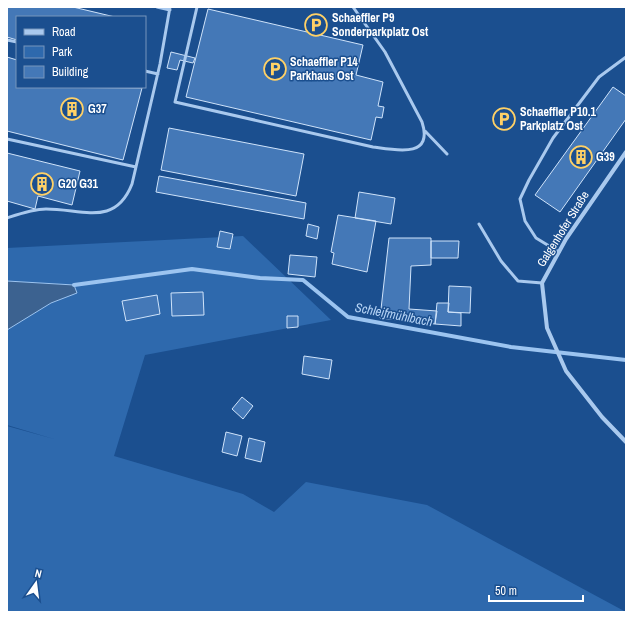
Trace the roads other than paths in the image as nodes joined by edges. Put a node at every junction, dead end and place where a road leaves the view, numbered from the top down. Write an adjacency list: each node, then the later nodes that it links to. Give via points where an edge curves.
1 (157, 7): 4 (lane)
2 (197, 7): 8 (lane, via 175,102 387,149 418,148 422,144)
3 (353, 7): 8 (lane, via 385,52)
4 (170, 8): 7 (lane)
5 (626, 57): 15 (lane, via 599,77 553,138 520,199 525,221 536,238)
6 (146, 71): 7 (lane)
7 (158, 74): 12 (lane)
8 (425, 131): 11 (lane)
9 (7, 139): 12 (lane)
10 (626, 152): 15 (street, Galgenhofer Straße)
11 (447, 154)
12 (136, 167): 13 (lane, via 128,196 114,209 87,212 45,209)
13 (7, 218)
14 (479, 224): 16 (lane, via 501,261 518,281)
15 (559, 252): 16 (street, Galgenhofer Straße)
16 (542, 283): 17 (street, Galgenhofer Straße, via 547,328 566,371 602,417)
17 (626, 442)

